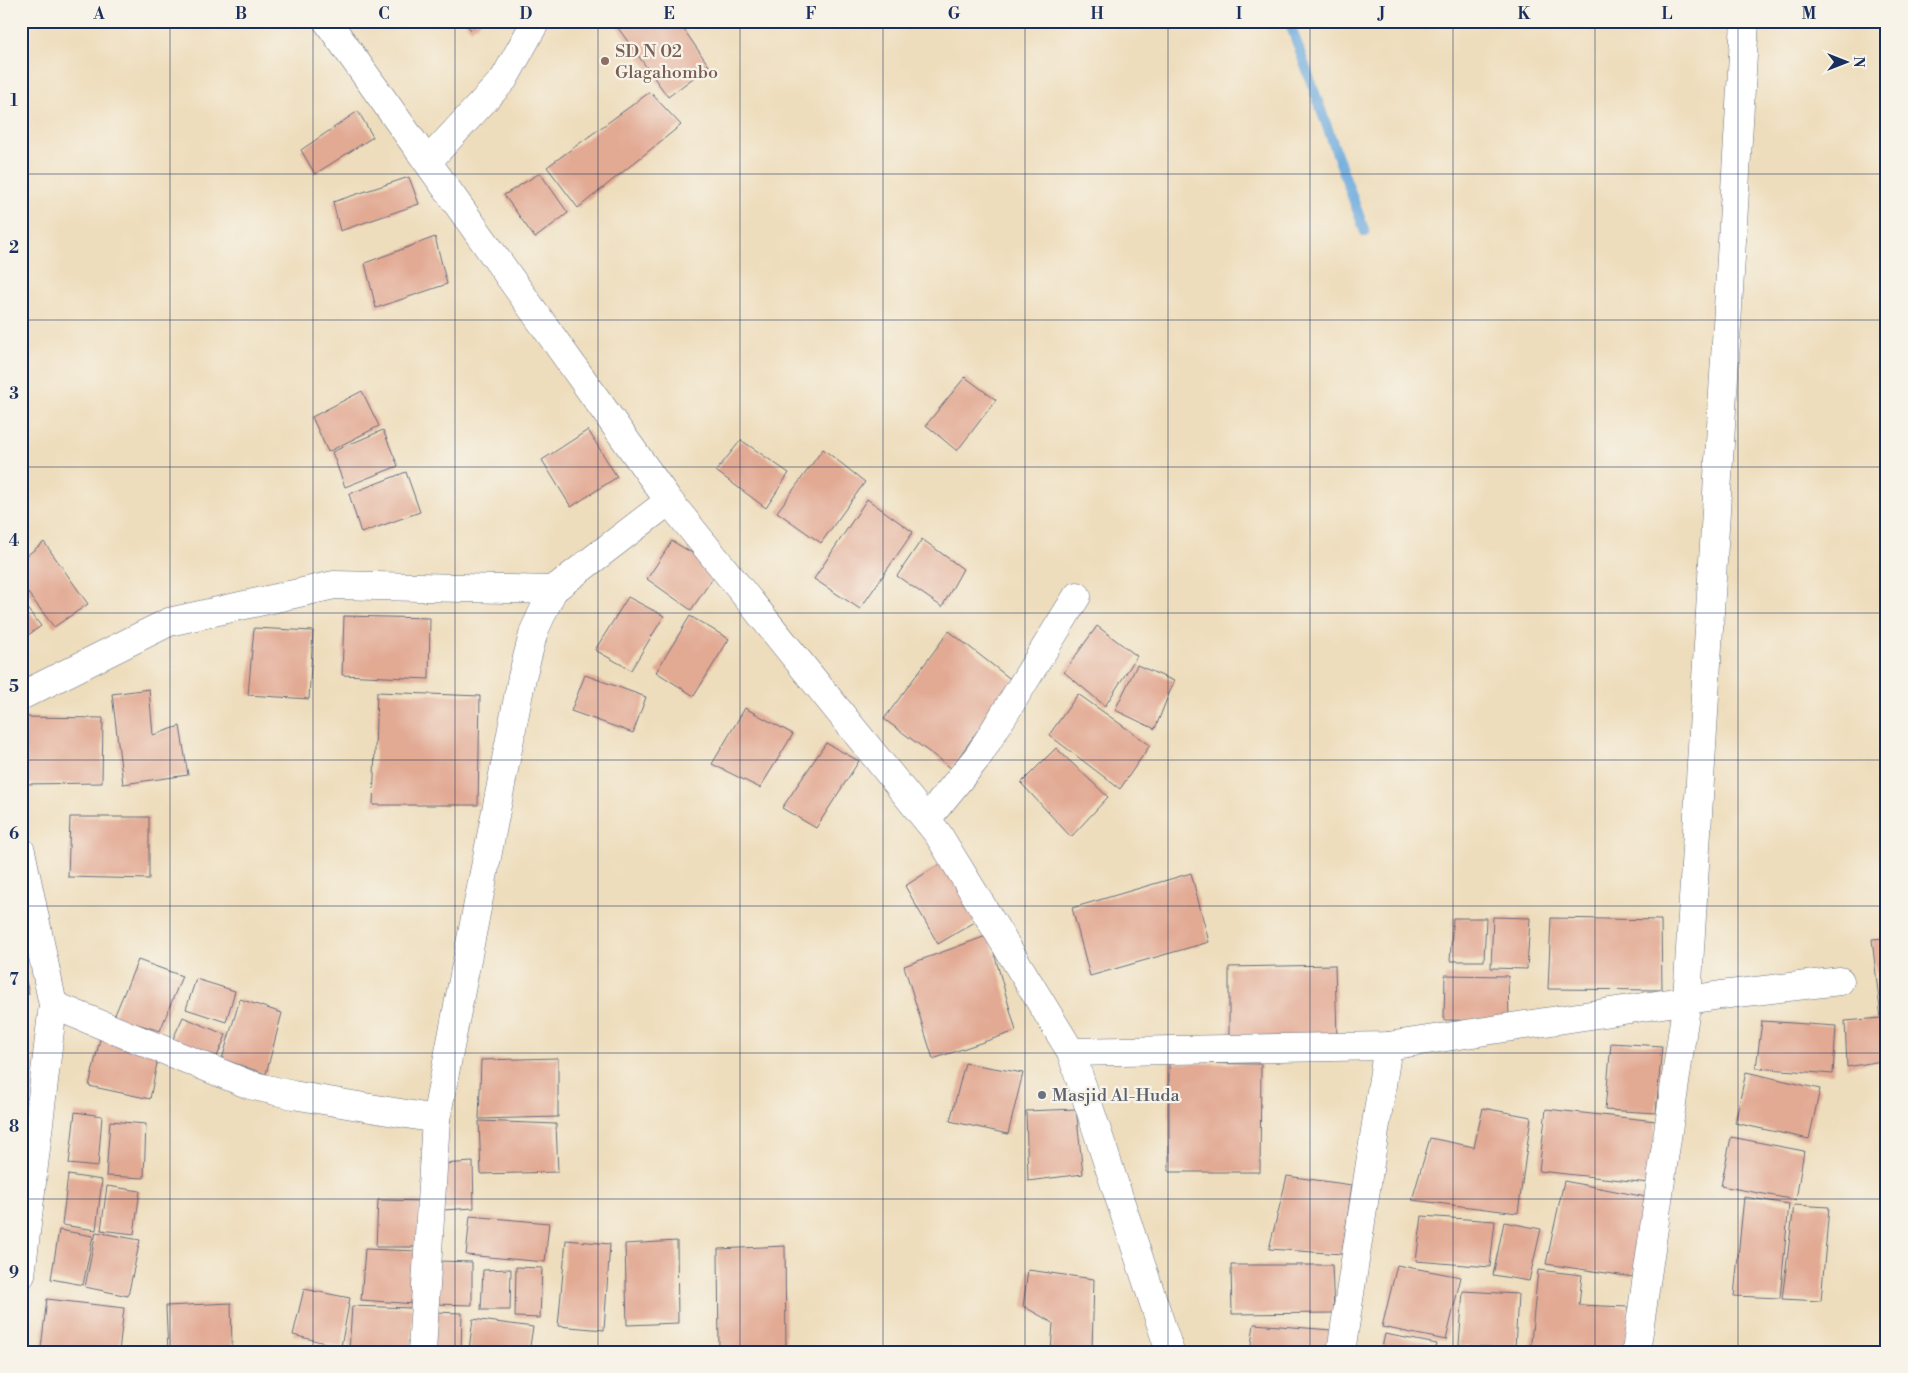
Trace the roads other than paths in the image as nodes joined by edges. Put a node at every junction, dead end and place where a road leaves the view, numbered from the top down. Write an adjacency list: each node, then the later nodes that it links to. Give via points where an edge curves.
1 (327, 21): 4 (street)
2 (536, 21): 4 (street, via 504,79)
3 (1745, 21): 12 (street)
4 (428, 162): 5 (street)
5 (669, 501): 6 (street); 9 (street)
6 (553, 590): 8 (street, via 334,584 169,622); 16 (street, via 534,631 522,677)
7 (1077, 596): 9 (street, via 979,755)
8 (21, 696)
9 (927, 819): 15 (street)
10 (21, 851): 13 (street)
11 (1840, 981): 12 (street)
12 (1687, 1000): 14 (street); 21 (street)
13 (53, 1005): 16 (street, via 250,1086); 17 (street)
14 (1388, 1046): 15 (street); 20 (street)
15 (1071, 1052): 19 (street)
16 (436, 1119): 18 (street)
17 (21, 1275)
18 (422, 1352)
19 (1170, 1352)
20 (1342, 1352)
21 (1636, 1352)

